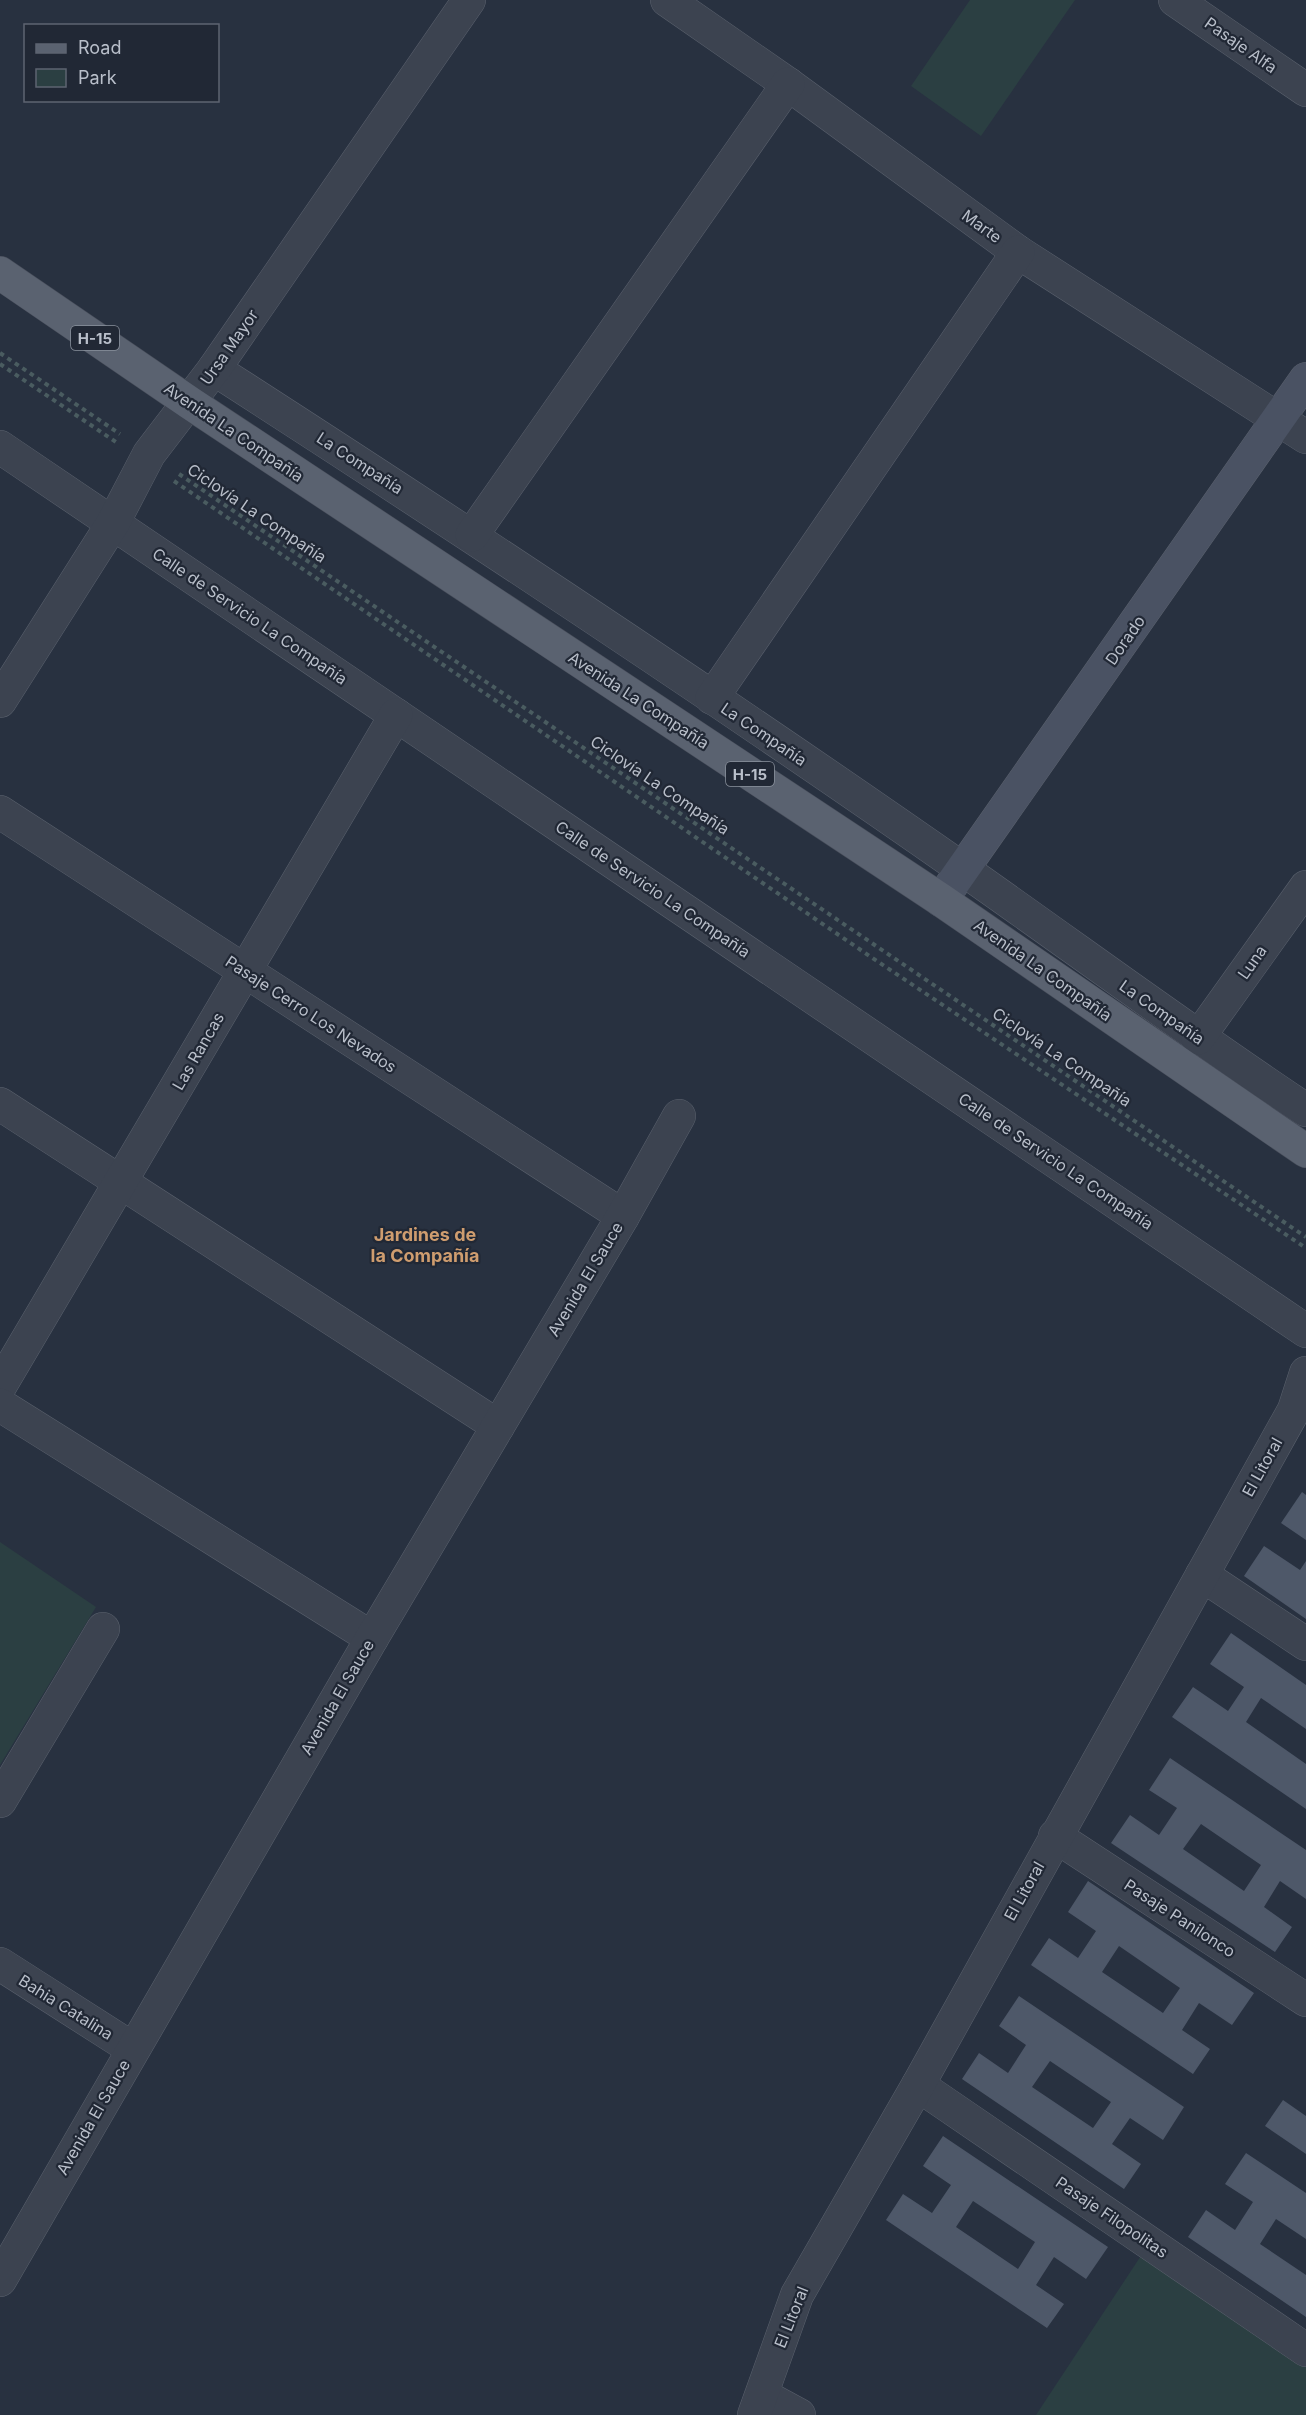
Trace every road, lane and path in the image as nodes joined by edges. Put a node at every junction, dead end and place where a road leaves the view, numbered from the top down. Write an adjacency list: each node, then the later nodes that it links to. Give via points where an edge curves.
1 (469, 0): 10 (street, Ursa Mayor)
2 (667, 0): 4 (street, Marte)
3 (1175, 0): 5 (street, Pasaje Alfa)
4 (788, 84): 6 (street, Marte); 17 (street)
5 (1306, 90)
6 (1017, 252): 13 (street, Marte); 18 (street)
7 (0, 273): 12 (main road, Avenida La Compañía / H-15)
8 (0, 353): 15 (path, Ciclovía La Compañía)
9 (0, 364): 15 (path)
10 (214, 369): 12 (street, Ursa Mayor); 17 (street, La Compañía)
11 (1306, 379): 13 (street, Dorado)
12 (189, 403): 15 (street, Ursa Mayor); 24 (main road, Avenida La Compañía / H-15)
13 (1293, 428): 22 (street, Dorado)
14 (0, 447): 16 (street, Calle de Servicio La Compañía)
15 (148, 458): 16 (street, Ursa Mayor); 33 (path, Ciclovía La Compañía); 34 (path, via 871,957)
16 (113, 523): 19 (street, Ursa Mayor); 20 (street, Calle de Servicio La Compañía)
17 (472, 535): 18 (street, La Compañía)
18 (712, 698): 22 (street, La Compañía)
19 (0, 701)
20 (396, 715): 25 (street, Las Rancas); 35 (street, Calle de Servicio La Compañía)
21 (0, 812): 25 (street, Pasaje Cerro Los Nevados)
22 (964, 870): 24 (street, Dorado); 26 (street, La Compañía)
23 (1306, 887): 26 (street, Luna)
24 (941, 900): 30 (main road, Avenida La Compañía / H-15)
25 (244, 971): 31 (street, Las Rancas); 32 (street, Pasaje Cerro Los Nevados)
26 (1198, 1038): 28 (street, La Compañía)
27 (0, 1104): 31 (street)
28 (1306, 1110)
29 (679, 1116): 32 (street, Avenida El Sauce)
30 (1306, 1151)
31 (120, 1183): 37 (street, Las Rancas); 39 (street)
32 (623, 1216): 39 (street, Avenida El Sauce)
33 (1306, 1237)
34 (1306, 1248)
35 (1306, 1331)
36 (1306, 1373): 40 (street, El Litoral, via 1294,1410)
37 (0, 1386)
38 (0, 1405): 42 (street)
39 (498, 1426): 42 (street, Avenida El Sauce)
40 (1202, 1575): 43 (street); 45 (street, El Litoral)
41 (103, 1629): 44 (street)
42 (372, 1638): 48 (street, Avenida El Sauce)
43 (1306, 1644)
44 (0, 1801)
45 (1055, 1836): 47 (street, Pasaje Panilonco); 49 (street, El Litoral)
46 (0, 1964): 48 (street, Bahia Catalina)
47 (1306, 2000)
48 (133, 2049): 50 (street, Avenida El Sauce)
49 (918, 2085): 52 (street, Pasaje Filopolitas); 53 (street, El Litoral, via 797,2295)
50 (9, 2246): 51 (street, Avenida El Sauce)
51 (0, 2280)
52 (1306, 2350)
53 (758, 2405): 54 (street)
54 (799, 2415)

